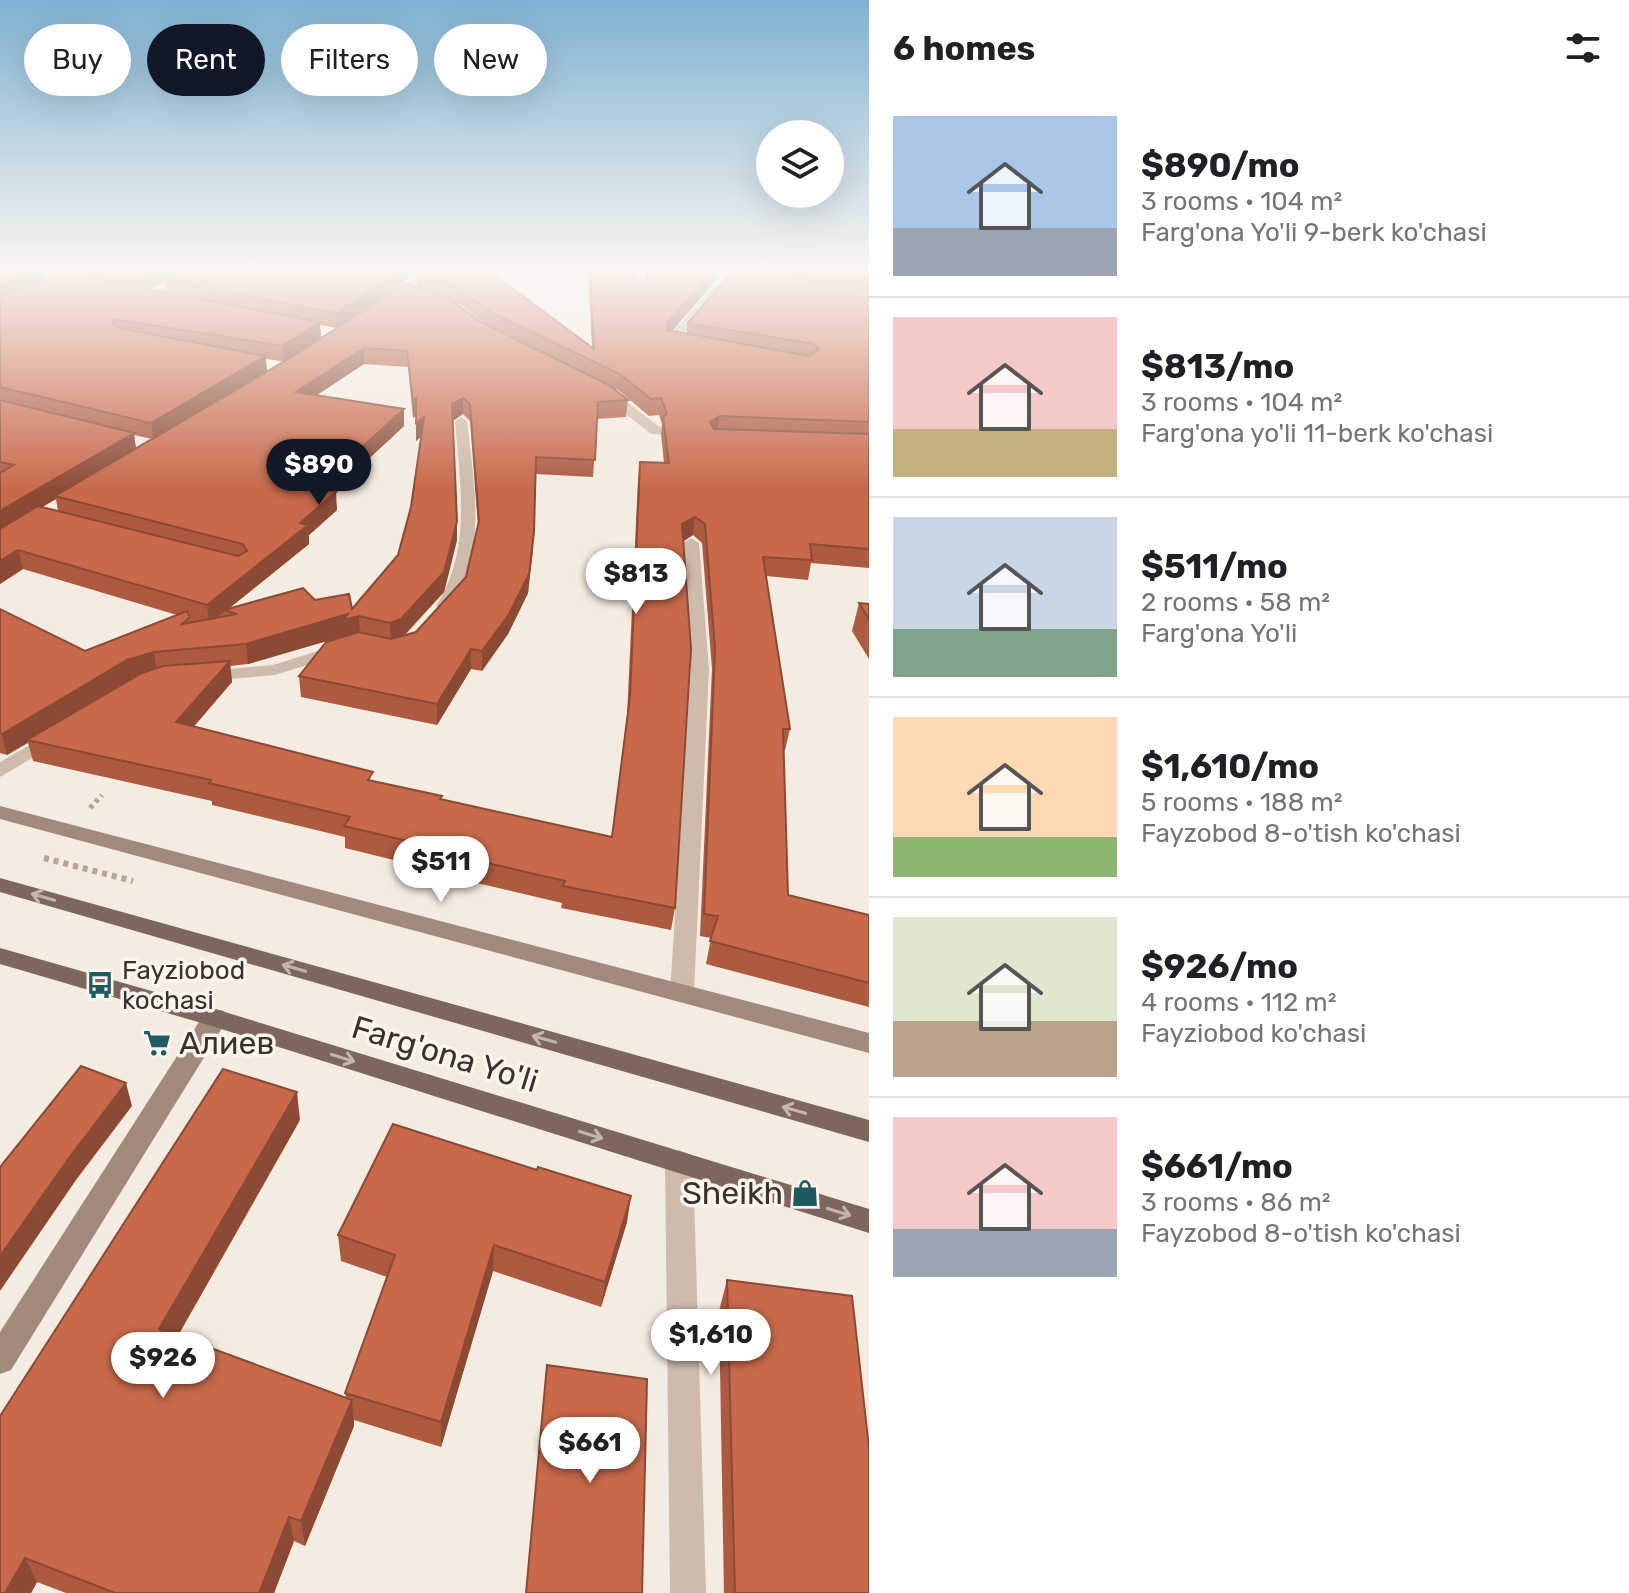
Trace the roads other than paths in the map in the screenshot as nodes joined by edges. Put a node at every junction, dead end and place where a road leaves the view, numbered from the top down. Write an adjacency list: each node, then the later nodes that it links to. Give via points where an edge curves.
1 (673, 342): 2 (street)
2 (698, 349)
3 (591, 385): 5 (street)
4 (461, 421): 7 (street, via 468,540 455,594)
5 (656, 431)
6 (691, 543): 15 (street, via 700,669)
7 (427, 625)
8 (359, 644): 9 (street, via 275,670)
9 (192, 677)
10 (65, 730): 11 (street)
11 (0, 771)
12 (0, 812): 15 (street)
13 (0, 885): 18 (main road, Farg'ona Yo'li, one-way to 13)
14 (0, 956): 16 (main road, Farg'ona Yo'li)
15 (682, 992): 17 (street)
16 (215, 1018): 19 (main road, Farg'ona Yo'li, one-way to 19); 21 (street)
17 (869, 1043)
18 (869, 1131)
19 (679, 1162): 20 (main road, Farg'ona Yo'li, one-way to 20); 22 (street)
20 (869, 1221)
21 (0, 1359)
22 (688, 1593)

